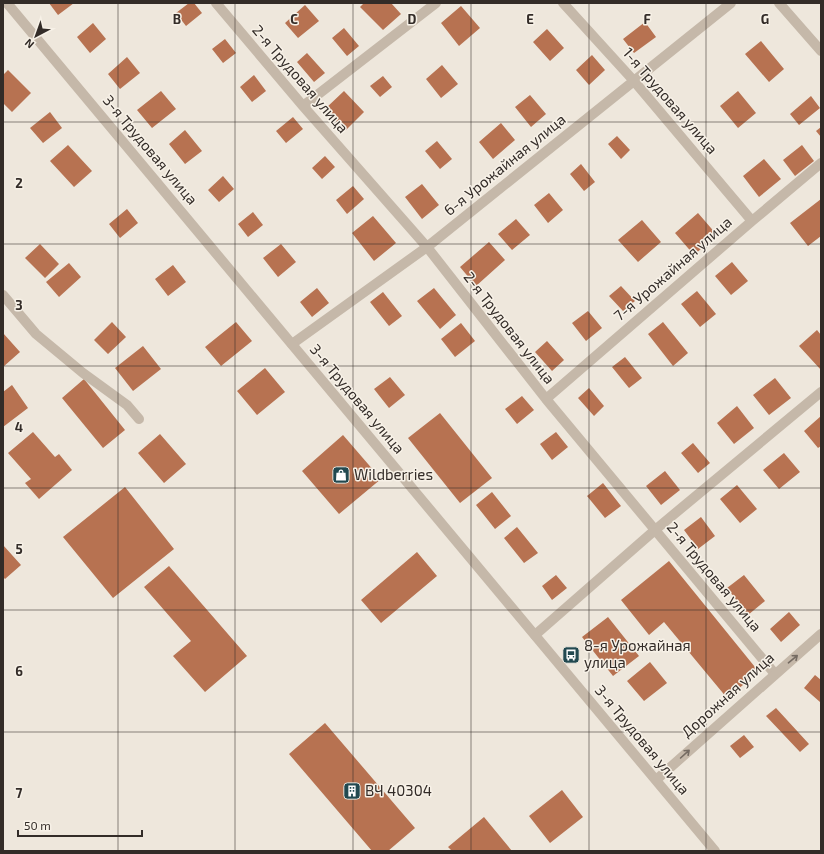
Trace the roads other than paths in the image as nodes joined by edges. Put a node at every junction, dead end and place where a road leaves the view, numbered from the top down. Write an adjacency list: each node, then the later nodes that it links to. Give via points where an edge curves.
1 (7, 3): 14 (street, 3-я Трудовая улица)
2 (216, 3): 9 (street, 2-я Трудовая улица)
3 (436, 3): 9 (street)
4 (563, 3): 8 (street, 1-я Трудовая улица)
5 (731, 3): 8 (street, 6-я Урожайная улица)
6 (779, 3): 7 (street)
7 (821, 51)
8 (634, 81): 11 (street, 1-я Трудовая улица); 12 (street, 6-я Урожайная улица)
9 (303, 106): 12 (street, 2-я Трудовая улица)
10 (821, 163): 11 (street, 7-я Урожайная улица)
11 (752, 220): 16 (street, 7-я Урожайная улица)
12 (427, 247): 14 (street, 6-я Урожайная улица); 16 (street, 2-я Трудовая улица)
13 (3, 295): 17 (street, via 36,334 127,405)
14 (292, 344): 20 (street, 3-я Трудовая улица)
15 (821, 392): 18 (street)
16 (546, 399): 18 (street, 2-я Трудовая улица)
17 (139, 420)
18 (655, 530): 20 (street); 21 (street, 2-я Трудовая улица)
19 (821, 634): 21 (street, Дорожная улица, one-way to 19)
20 (535, 635): 22 (street, 3-я Трудовая улица)
21 (775, 674): 22 (street, Дорожная улица, one-way to 21)
22 (656, 780): 23 (street, 3-я Трудовая улица)
23 (711, 850)

